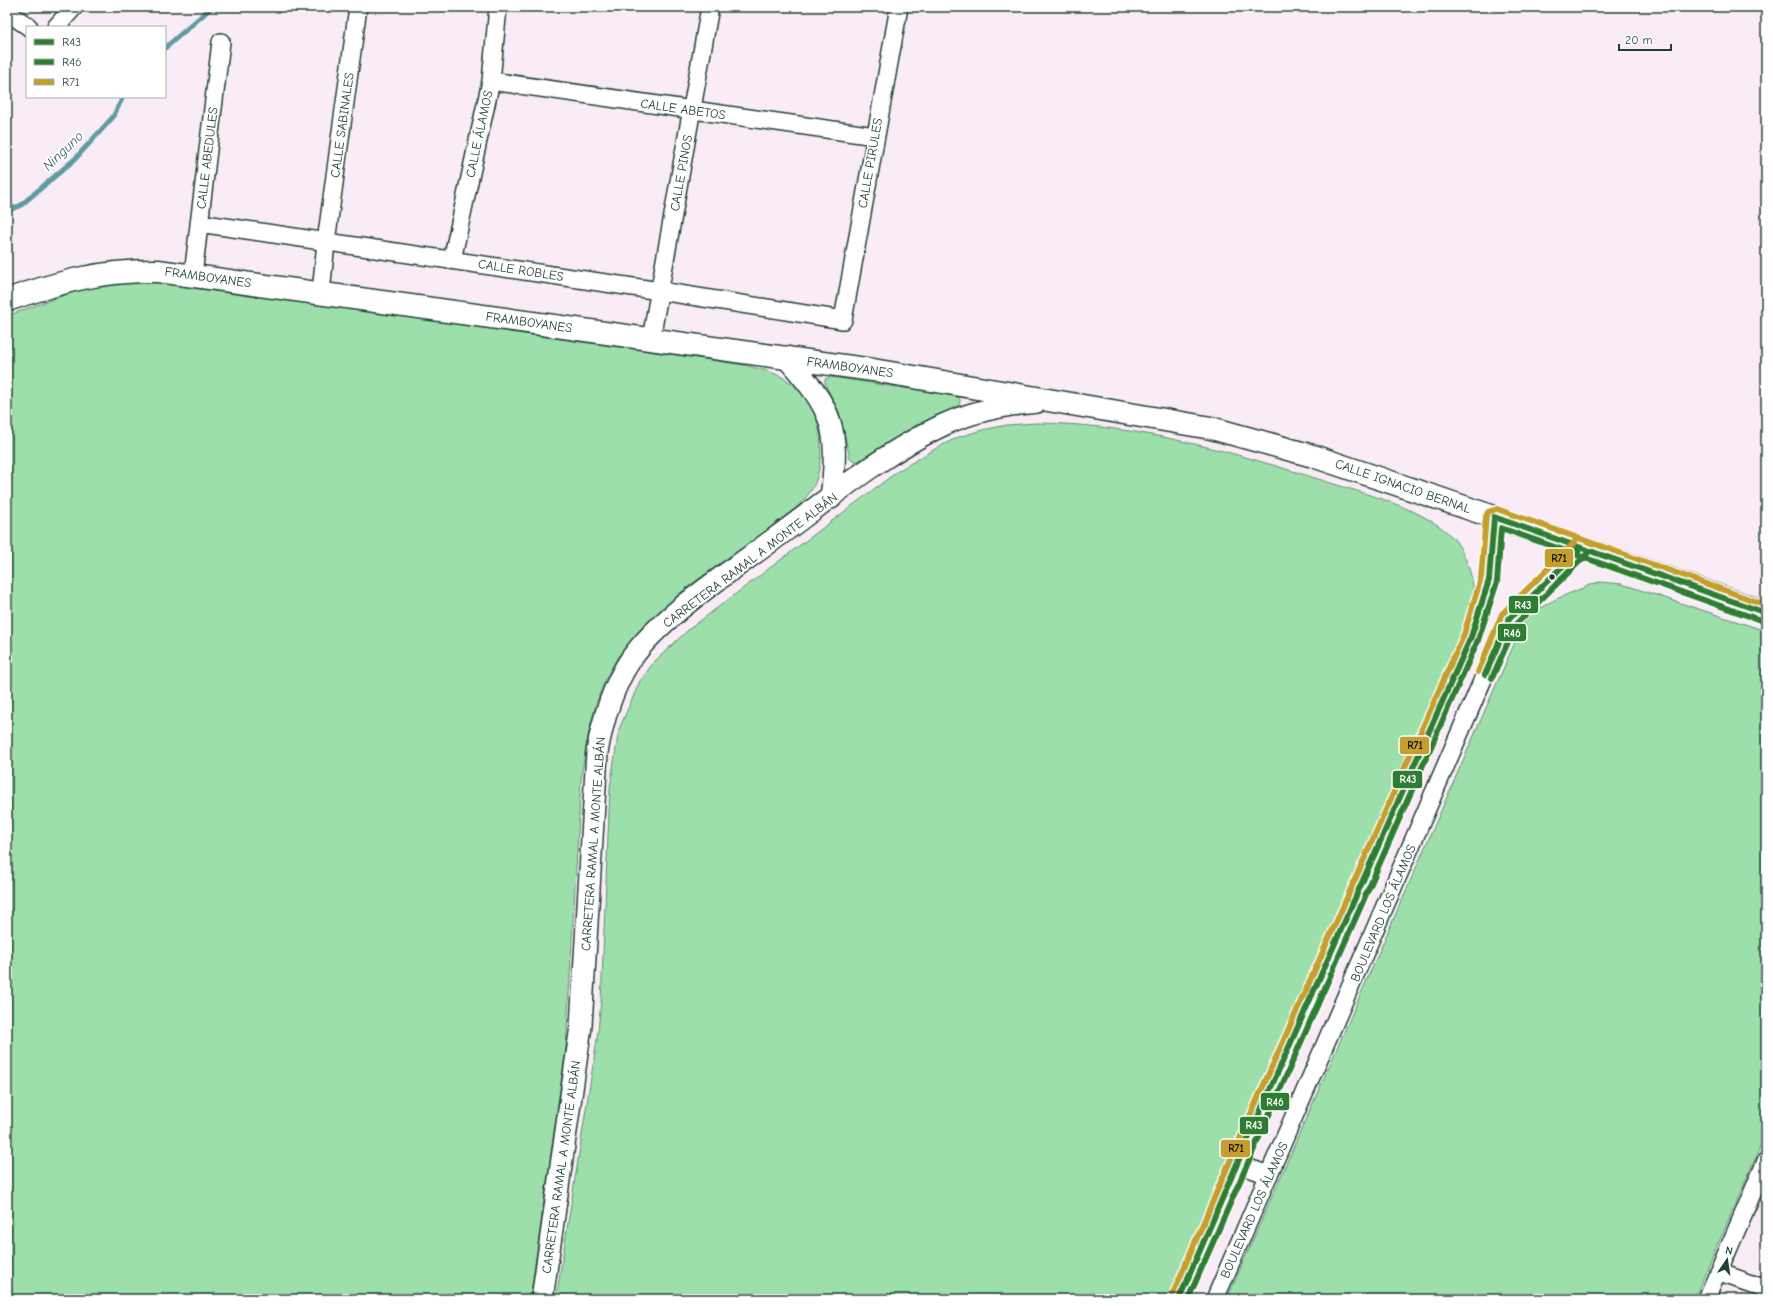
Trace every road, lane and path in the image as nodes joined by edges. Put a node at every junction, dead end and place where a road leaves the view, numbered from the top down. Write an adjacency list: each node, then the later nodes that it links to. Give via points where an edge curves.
1 (74, 7): 8 (street)
2 (358, 7): 14 (street, CALLE SABINALES)
3 (498, 7): 10 (street, CALLE ÁLAMOS)
4 (710, 7): 11 (street, CALLE PINOS)
5 (899, 7): 12 (street, CALLE PIRULES)
6 (7, 12): 7 (street)
7 (28, 26)
8 (57, 26)
9 (221, 42): 13 (street, CALLE ABEDULES)
10 (491, 81): 11 (street, CALLE ABETOS); 15 (street, CALLE ÁLAMOS)
11 (691, 111): 12 (street, CALLE ABETOS); 17 (street, CALLE PINOS)
12 (875, 136): 20 (street, CALLE PIRULES)
13 (199, 223): 14 (street, CALLE ROBLES); 16 (street, CALLE ABEDULES)
14 (326, 242): 15 (street, CALLE ROBLES); 18 (street, CALLE SABINALES)
15 (452, 260): 17 (street, CALLE ROBLES)
16 (193, 275): 18 (main road, FRAMBOYANES); 19 (main road, FRAMBOYANES, via 158,271 111,272 56,284)
17 (660, 291): 20 (street, CALLE ROBLES); 21 (street, CALLE PINOS)
18 (321, 293): 21 (main road, FRAMBOYANES)
19 (7, 300)
20 (843, 320)
21 (651, 339): 22 (main road, FRAMBOYANES)
22 (786, 357): 23 (main road, FRAMBOYANES); 24 (street, via 818,396 834,434 834,468)
23 (1053, 400): 24 (street, CARRETERA RAMAL A MONTE ALBÁN, via 985,409 940,426); 25 (main road, CALLE IGNACIO BERNAL, via 1248,437 1313,456)
24 (830, 498): 33 (street, CARRETERA RAMAL A MONTE ALBÁN, via 704,591 650,637 631,658 606,711 597,752 581,1026)
25 (1494, 517): 26 (main road, CALLE IGNACIO BERNAL); 29 (street, via 1489,580 1471,637)
26 (1581, 548): 27 (main road, CALLE IGNACIO BERNAL); 30 (street, BOULEVARD LOS ÁLAMOS, via 1509,619)
27 (1766, 613)
28 (1766, 1160): 31 (street)
29 (1237, 1164): 30 (street); 34 (street)
30 (1269, 1175): 35 (street, BOULEVARD LOS ÁLAMOS)
31 (1718, 1272): 32 (street); 36 (street)
32 (1766, 1289)
33 (542, 1299)
34 (1179, 1299)
35 (1215, 1299)
36 (1707, 1299)

